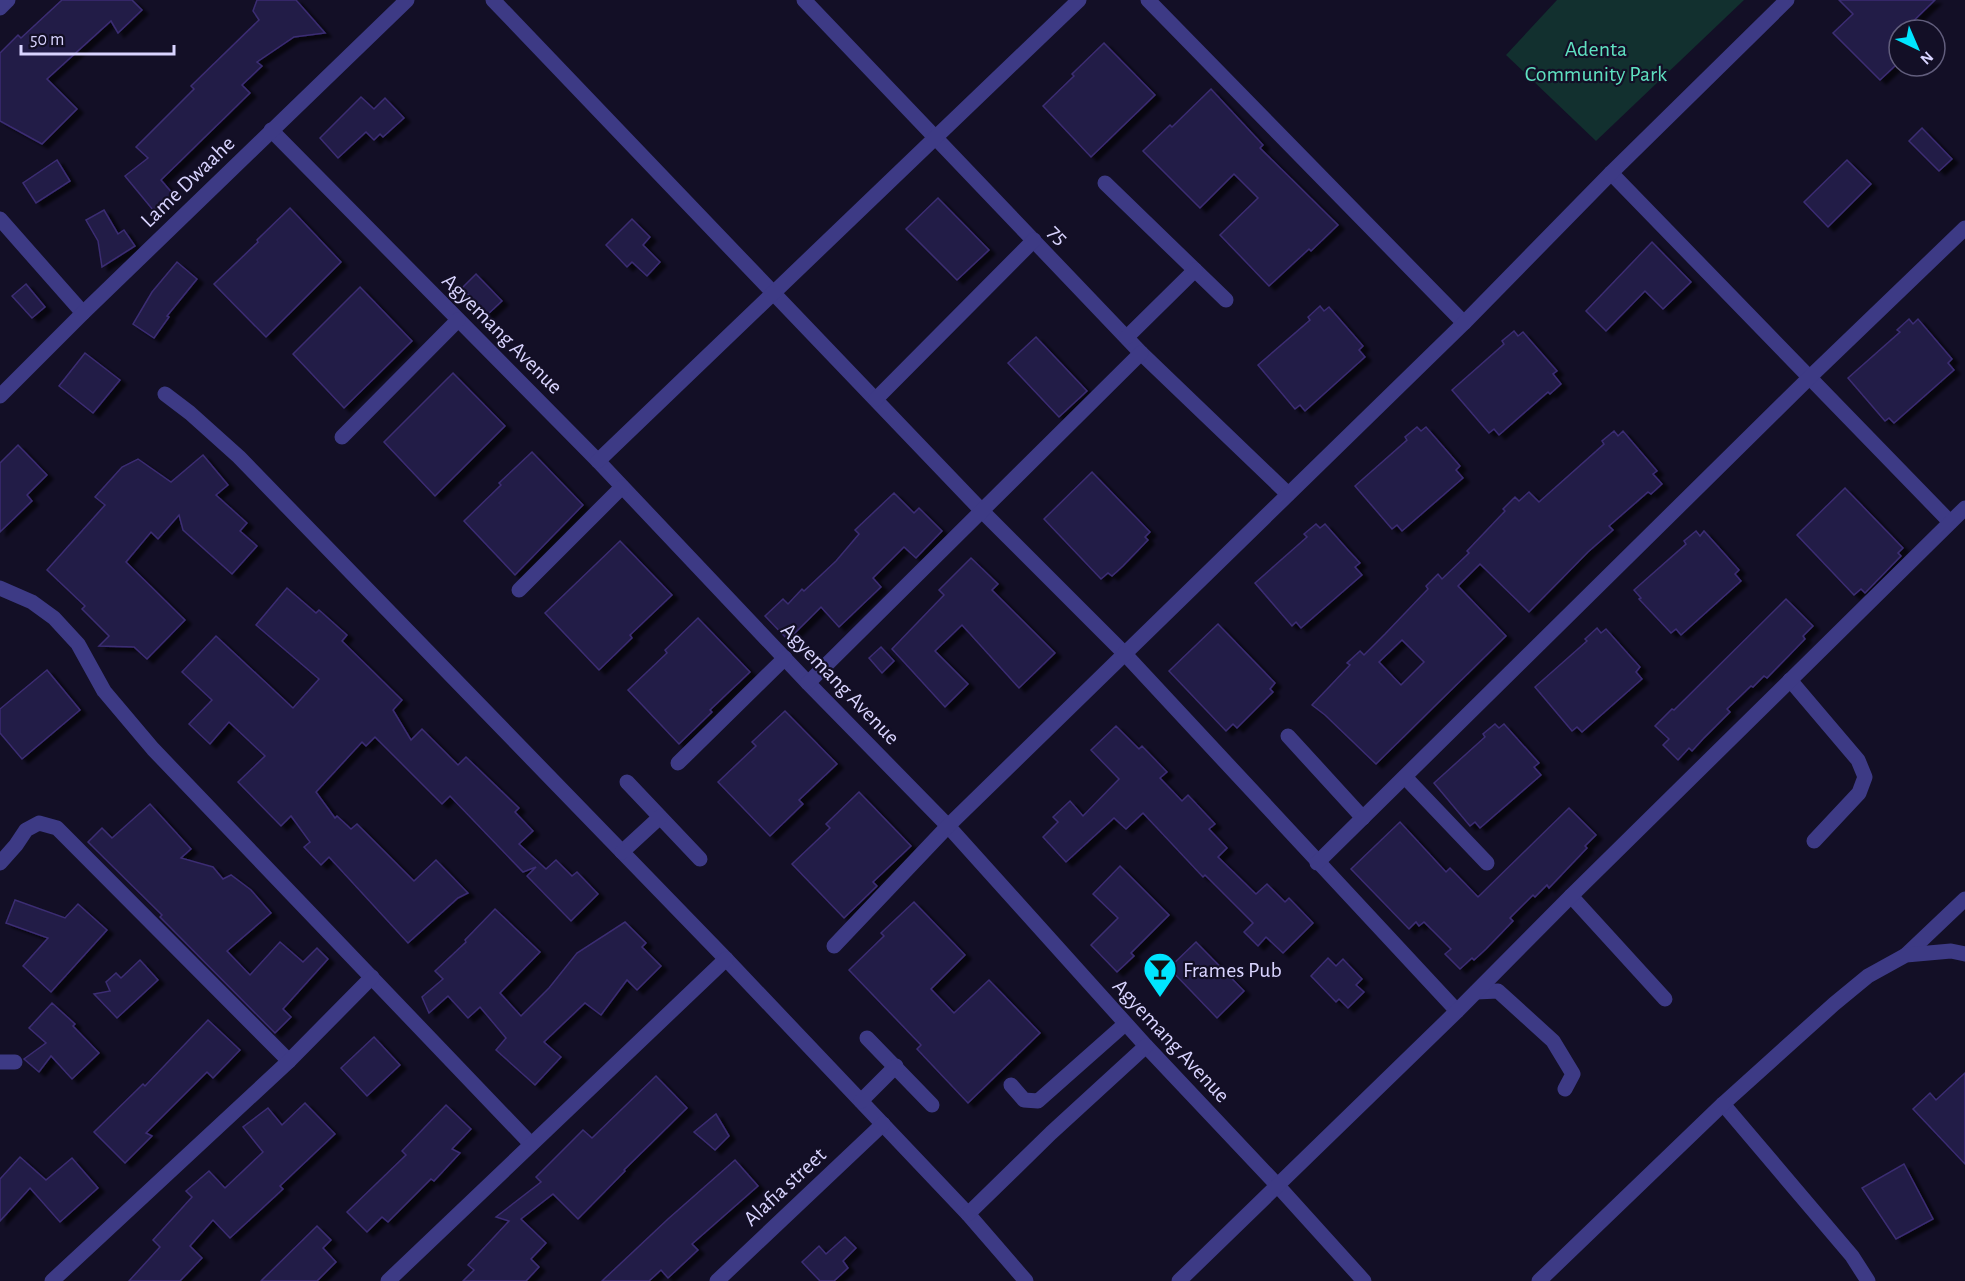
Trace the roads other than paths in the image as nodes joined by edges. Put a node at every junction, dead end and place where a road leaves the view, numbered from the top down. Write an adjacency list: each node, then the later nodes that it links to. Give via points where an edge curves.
1 (8, 0): 8 (street)
2 (407, 0): 9 (street, Lame Dwaahe)
3 (493, 0): 17 (street)
4 (804, 0): 10 (street, 75)
5 (1079, 0): 10 (street)
6 (1148, 0): 21 (street)
7 (1787, 0): 11 (street)
8 (0, 8)
9 (271, 130): 19 (street, Lame Dwaahe); 20 (street, Agyemang Avenue)
10 (936, 136): 15 (street, 75); 17 (street)
11 (1611, 173): 21 (street); 24 (street)
12 (1106, 183): 16 (street)
13 (0, 219): 19 (street)
14 (1965, 228): 24 (street)
15 (1034, 240): 22 (street, 75); 27 (street)
16 (1195, 270): 18 (street); 22 (street)
17 (774, 292): 27 (street); 29 (street)
18 (1226, 300)
19 (83, 313): 26 (street, Lame Dwaahe)
20 (458, 320): 28 (street); 29 (street, Agyemang Avenue)
21 (1464, 323): 31 (street)
22 (1128, 337): 23 (street, 75)
23 (1141, 353): 31 (street, 75); 33 (street)
24 (1810, 377): 34 (street); 43 (street)
25 (165, 394): 49 (street, via 239,457)
26 (0, 396)
27 (876, 399): 33 (street)
28 (342, 437)
29 (598, 460): 30 (street, Agyemang Avenue)
30 (622, 487): 36 (street); 38 (street, Agyemang Avenue)
31 (1288, 494): 37 (street)
32 (1965, 508): 34 (street)
33 (982, 511): 37 (street); 40 (street)
34 (1950, 522): 39 (street)
35 (0, 588): 60 (street, via 32,602 54,618 78,644 104,691 153,749)
36 (519, 590)
37 (1124, 653): 47 (street); 52 (street)
38 (784, 658): 40 (street, Agyemang Avenue); 42 (street)
39 (1790, 680): 48 (street, via 1858,759 1865,777 1859,794); 54 (street)
40 (808, 683): 47 (street, Agyemang Avenue)
41 (1288, 736): 46 (street)
42 (678, 763)
43 (1405, 777): 46 (street); 53 (street)
44 (627, 782): 45 (street)
45 (660, 817): 49 (street); 50 (street)
46 (1363, 818): 52 (street)
47 (948, 826): 56 (street); 64 (street, Agyemang Avenue)
48 (1814, 842)
49 (622, 852): 59 (street)
50 (700, 859)
51 (0, 863): 67 (street, via 26,830 39,823 57,828)
52 (1317, 863): 63 (street)
53 (1487, 863)
54 (1571, 896): 61 (street); 62 (street)
55 (1965, 899): 58 (street)
56 (834, 946)
57 (1965, 954): 58 (street, via 1951,951)
58 (1906, 955): 72 (street, via 1868,976)
59 (726, 959): 71 (street); 75 (street)
60 (372, 977): 67 (street); 75 (street)
61 (1476, 992): 63 (street); 70 (street, via 1498,991 1553,1041 1572,1074)
62 (1665, 999)
63 (1457, 1011): 76 (street)
64 (1125, 1024): 66 (street, Agyemang Avenue); 69 (street, via 1038,1101 1024,1100)
65 (867, 1038): 68 (street)
66 (1146, 1046): 76 (street, Agyemang Avenue); 77 (street)
67 (290, 1061): 78 (street)
68 (896, 1066): 71 (street); 73 (street)
69 (1011, 1085)
70 (1565, 1089)
71 (861, 1101): 74 (street)
72 (1723, 1104): 84 (street); 85 (street)
73 (932, 1105)
74 (883, 1124): 77 (street); 80 (street, Alafia street)
75 (531, 1144): 79 (street)
76 (1278, 1186): 82 (street); 83 (street, Agyemang Avenue)
77 (968, 1214): 81 (street)
78 (52, 1281)
79 (388, 1281)
80 (717, 1281)
81 (1026, 1281)
82 (1179, 1281)
83 (1364, 1281)
84 (1539, 1281)
85 (1868, 1281)

